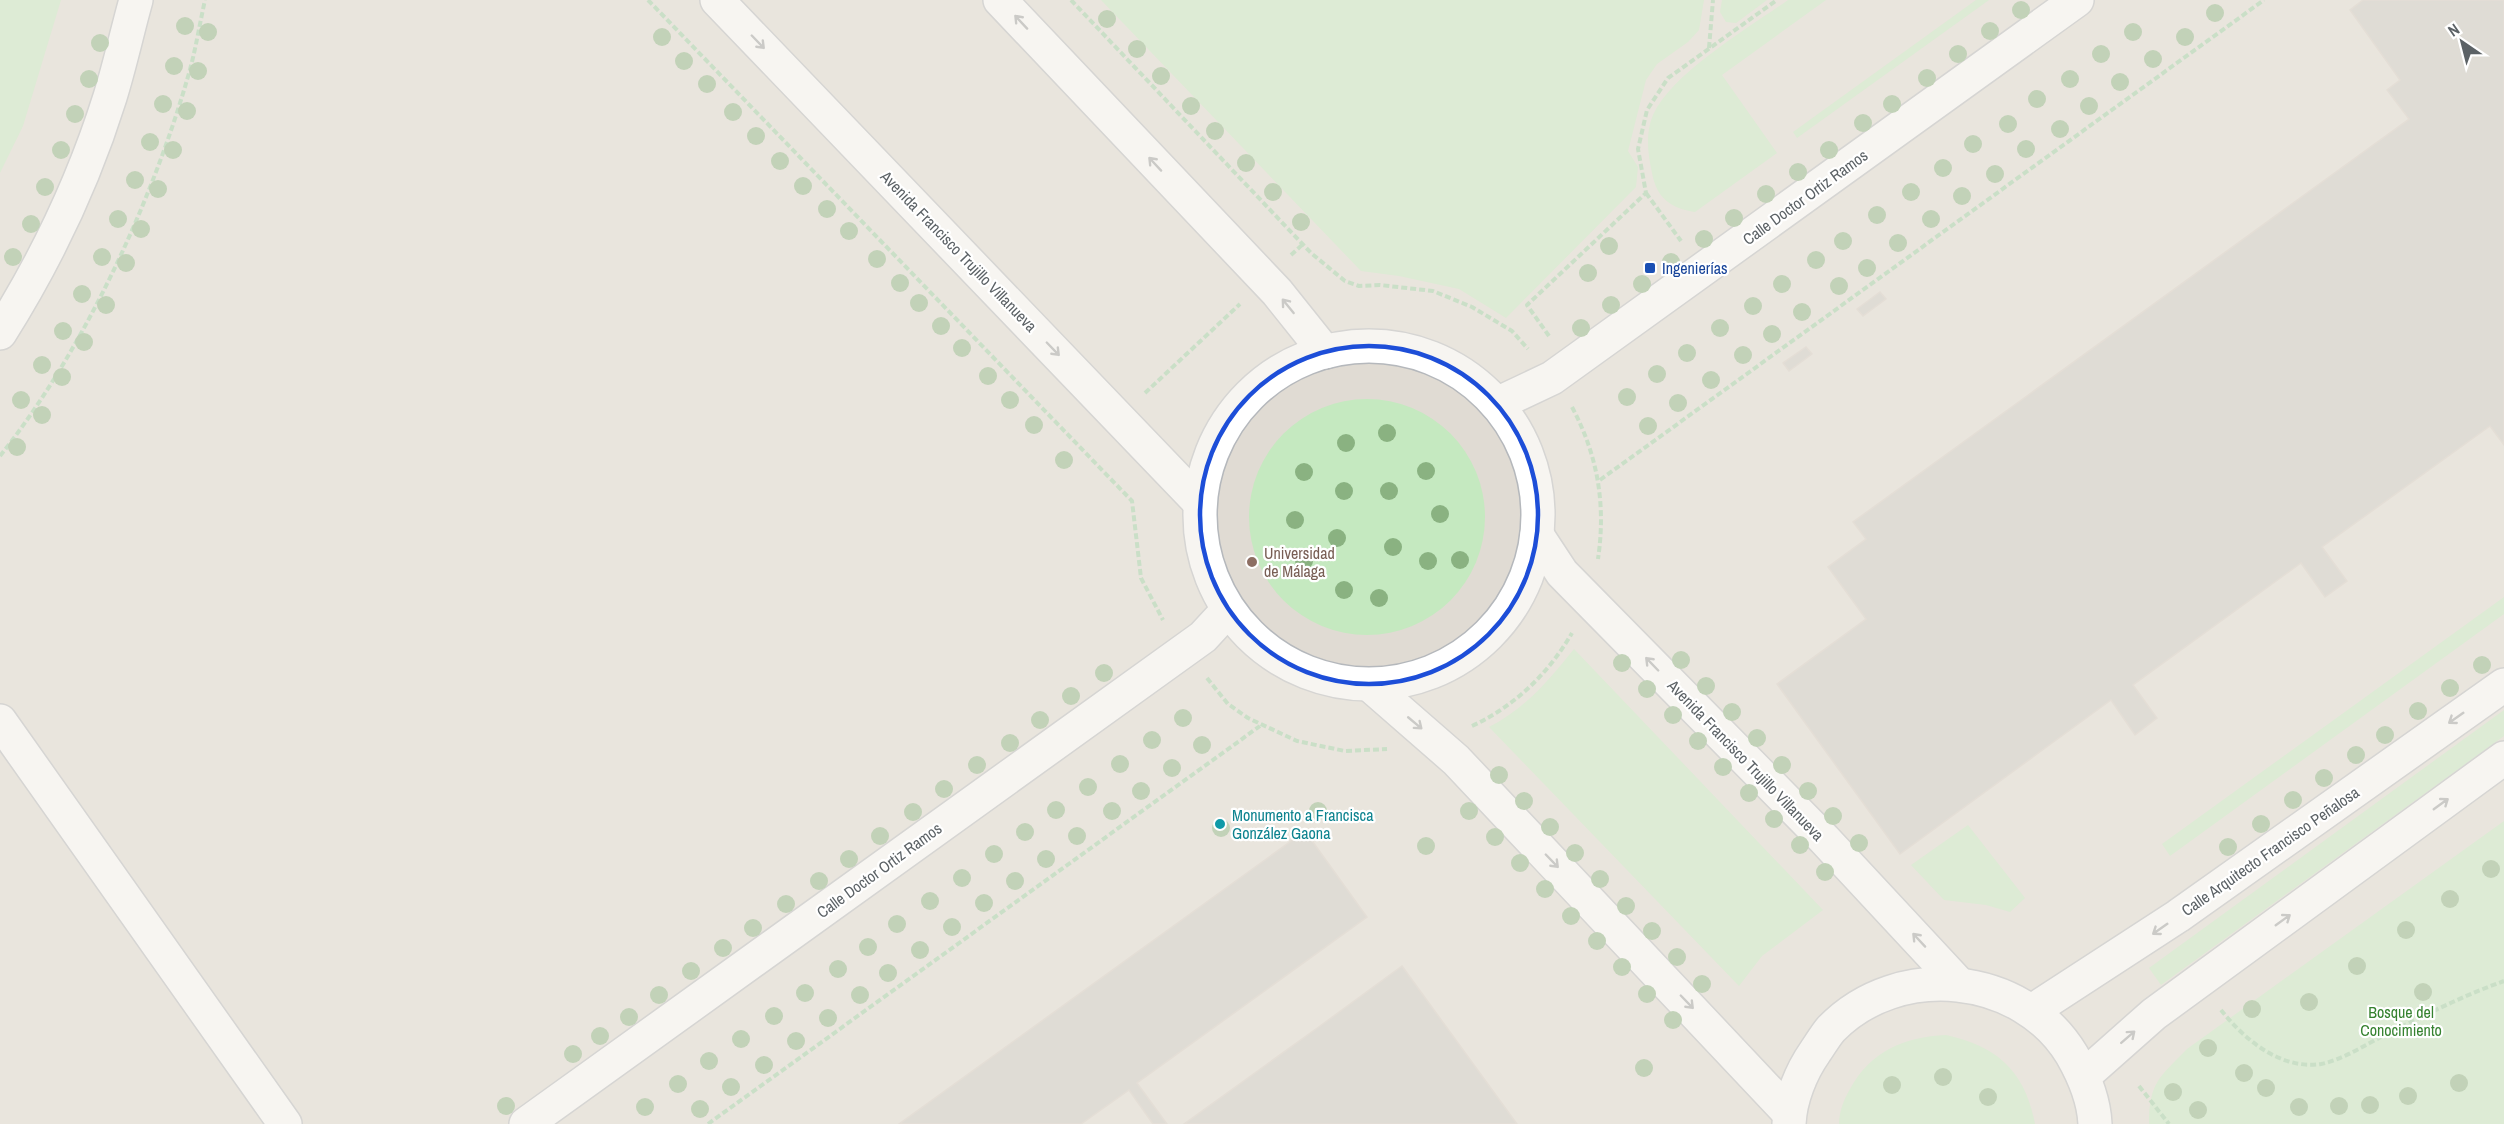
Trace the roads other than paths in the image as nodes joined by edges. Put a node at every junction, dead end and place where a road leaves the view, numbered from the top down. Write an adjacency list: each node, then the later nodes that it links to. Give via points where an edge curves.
1 (136, 0): 5 (street, via 110,98 74,194 29,287)
2 (717, 0): 8 (street, Avenida Francisco Trujillo Villanueva, one-way to 8)
3 (1000, 0): 6 (street, one-way to 3, via 1265,280)
4 (2078, 0): 7 (street, Calle Doctor Ortiz Ramos, via 1552,378)
5 (0, 333)
6 (1325, 352): 7 (street, via 1372,346 1419,353 1462,373); 8 (street, via 1278,373 1238,407 1212,452)
7 (1497, 404): 9 (street, via 1523,444 1536,488)
8 (1199, 502): 10 (street, via 1204,559)
9 (1537, 535): 11 (street, via 1524,582 1499,624 1463,657 1418,678); 15 (street, Avenida Francisco Trujillo Villanueva, one-way to 9, via 1824,839 1562,573)
10 (1227, 611): 11 (street, via 1276,657 1315,677); 20 (street, Calle Doctor Ortiz Ramos, via 1203,637)
11 (1370, 685): 18 (street, one-way to 18, via 1435,740)
12 (2504, 685): 16 (street, Calle Arquitecto Francisco Peñalosa, one-way to 16, via 2178,916)
13 (0, 721): 19 (street)
14 (2504, 758): 17 (street, one-way to 14, via 2154,1014)
15 (1958, 983): 16 (street, via 1997,992); 18 (street, via 1912,986 1868,1001 1831,1030 1804,1068)
16 (2032, 1011): 17 (street, via 2063,1040)
17 (2084, 1076): 21 (street)
18 (1789, 1118)
19 (285, 1124)
20 (526, 1124)
21 (2095, 1124)

